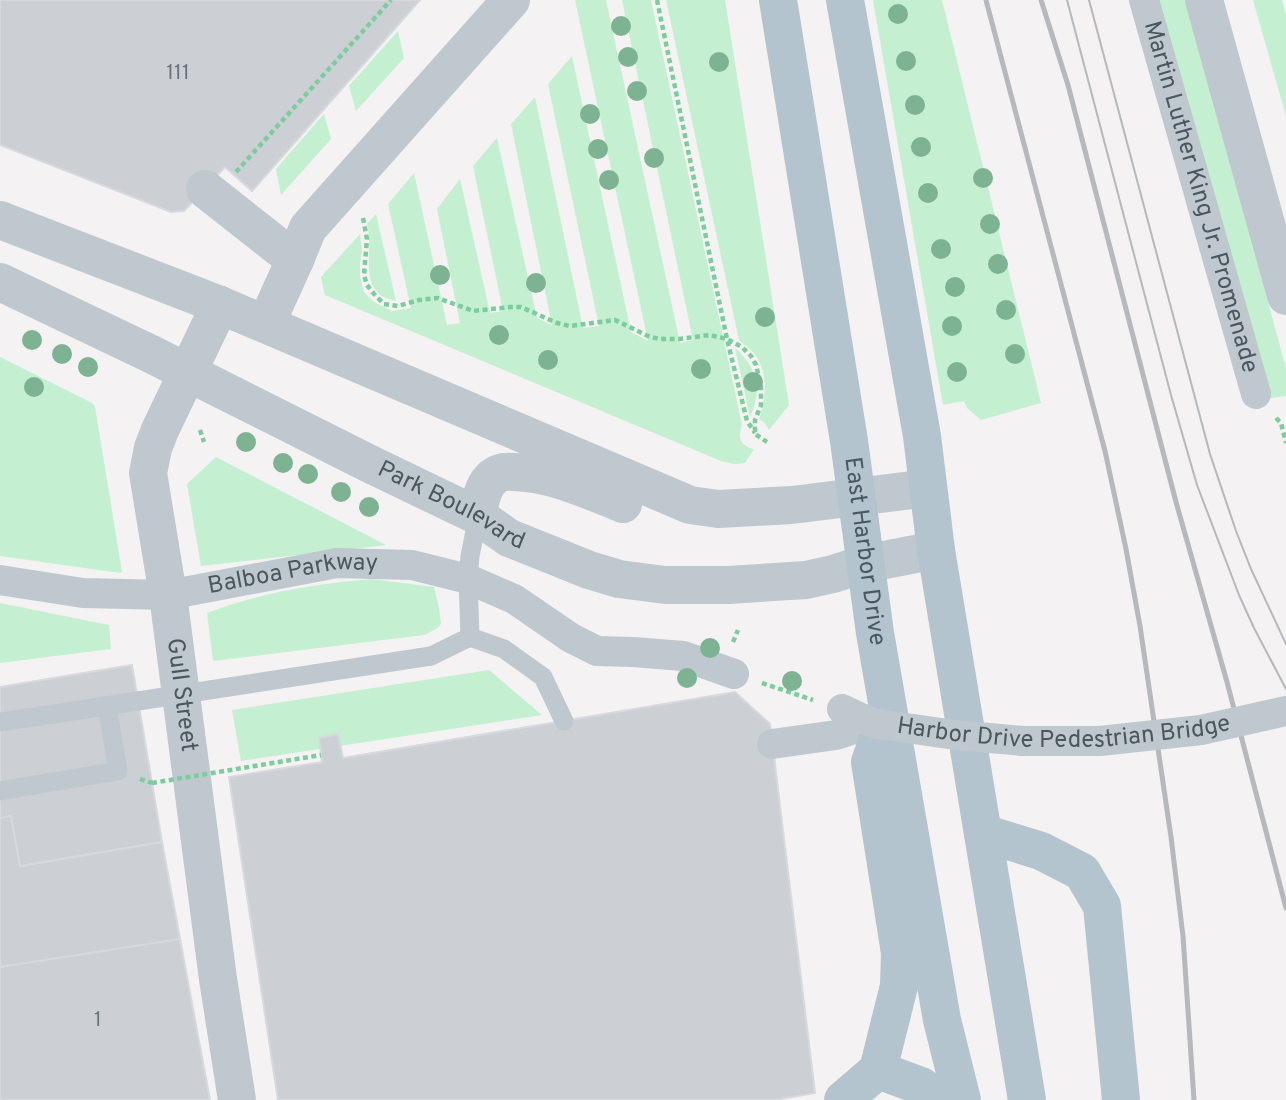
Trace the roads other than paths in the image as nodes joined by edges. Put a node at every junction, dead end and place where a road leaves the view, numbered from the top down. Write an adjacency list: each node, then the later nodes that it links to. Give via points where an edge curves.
1 (511, 0): 8 (street, via 308,228)
2 (778, 0): 16 (main road, East Harbor Drive)
3 (845, 0): 15 (main road)
4 (1144, 0): 14 (street, Martin Luther King Jr. Promenade)
5 (1205, 0): 10 (street)
6 (219, 182): 8 (street)
7 (0, 220): 11 (street)
8 (295, 260): 12 (street)
9 (0, 282): 13 (street, Park Boulevard)
10 (1286, 296)
11 (220, 305): 12 (street); 13 (street, Gull Street)
12 (266, 324): 17 (street)
13 (188, 373): 18 (street, Park Boulevard); 23 (street, Gull Street, via 160,430 148,473)
14 (1256, 394)
15 (928, 488): 16 (street); 19 (main road)
16 (856, 497): 17 (street, via 729,509); 20 (main road, East Harbor Drive)
17 (690, 505): 18 (street, via 652,512 635,510 580,487 529,472 505,471 486,485)
18 (478, 516): 20 (street, Park Boulevard, via 509,538 589,570 642,583 728,585 798,580); 21 (lane)
19 (936, 550): 20 (street, Park Boulevard); 34 (main road)
20 (864, 564): 29 (main road, East Harbor Drive)
21 (468, 579): 23 (street, Balboa Parkway, via 412,565 337,563); 24 (lane); 25 (street, Balboa Parkway, via 514,598 597,651 683,656)
22 (0, 580): 23 (street, Balboa Parkway, via 83,593)
23 (168, 595): 36 (street, Gull Street)
24 (470, 637): 26 (lane, bridge, via 431,656); 30 (lane, via 504,649 542,677)
25 (734, 674)
26 (107, 706): 31 (lane); 33 (lane, via 118,771)
27 (842, 709): 29 (street, Harbor Drive Pedestrian Bridge, bridge)
28 (1286, 711): 29 (street, Harbor Drive Pedestrian Bridge, bridge, via 1201,730 1100,741 955,735)
29 (881, 716): 32 (street, via 836,735); 35 (main road, via 870,762 900,953 899,986); 39 (main road, East Harbor Drive)
30 (564, 721)
31 (0, 722)
32 (772, 744)
33 (0, 791)
34 (983, 833): 40 (main road); 41 (main road, via 1041,851 1082,872 1102,906)
35 (878, 1070): 37 (main road); 38 (main road, via 921,1086)
36 (237, 1100)
37 (843, 1100)
38 (938, 1100)
39 (962, 1100)
40 (1027, 1100)
41 (1121, 1100)

